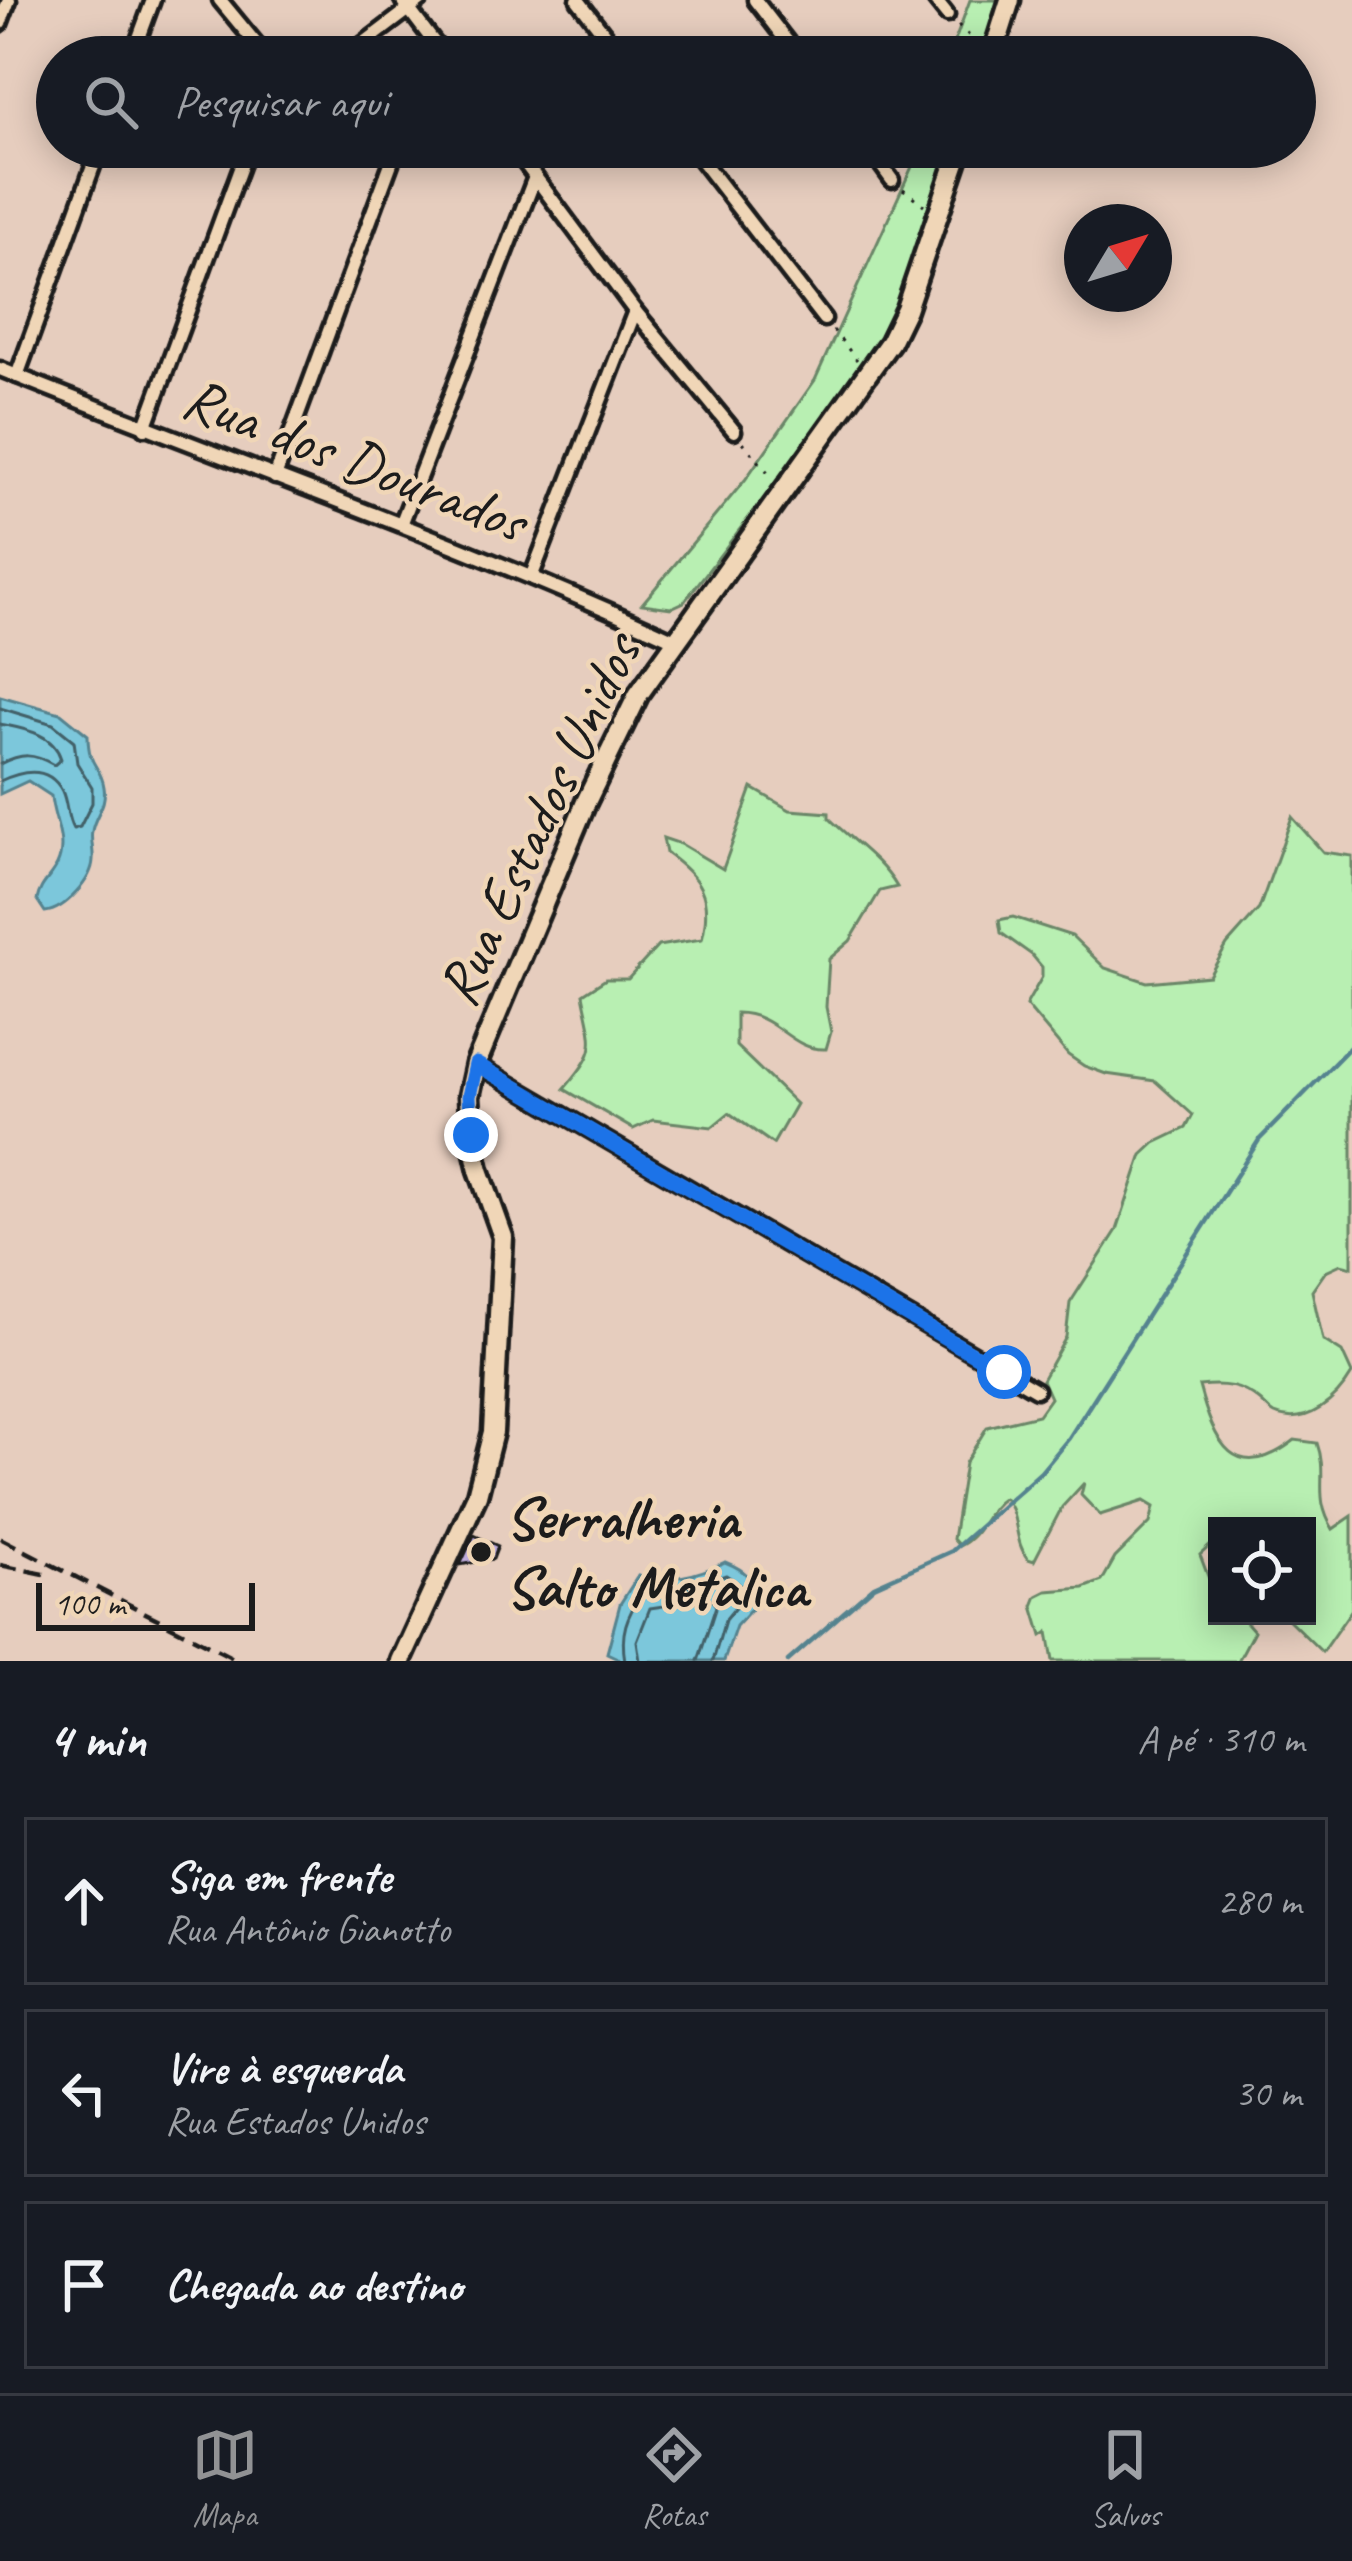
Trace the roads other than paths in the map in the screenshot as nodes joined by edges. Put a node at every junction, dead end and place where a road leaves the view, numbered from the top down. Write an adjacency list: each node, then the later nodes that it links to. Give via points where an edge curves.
1 (9, 0): 10 (street)
2 (153, 0): 11 (street)
3 (220, 0): 12 (street)
4 (578, 0): 15 (street)
5 (755, 0): 16 (street)
6 (935, 0): 9 (street)
7 (1010, 0): 17 (street)
8 (411, 3): 13 (street); 14 (street)
9 (947, 15)
10 (0, 24)
11 (140, 36)
12 (250, 36)
13 (371, 36)
14 (429, 36)
15 (606, 36)
16 (783, 36)
17 (999, 36)
18 (92, 168): 30 (street)
19 (240, 168): 31 (street)
20 (389, 168): 33 (street)
21 (528, 168): 25 (street)
22 (708, 168): 28 (street)
23 (883, 168): 26 (street)
24 (954, 168): 36 (street, Rua Estados Unidos, via 906,309 869,375)
25 (535, 177): 27 (street); 34 (street)
26 (892, 180)
27 (635, 310): 32 (street); 35 (street)
28 (824, 319)
29 (0, 369): 30 (street, Rua dos Dourados)
30 (17, 376): 31 (street, Rua dos Dourados)
31 (145, 428): 33 (street, Rua dos Dourados)
32 (734, 431)
33 (275, 477): 34 (street, Rua dos Dourados)
34 (402, 522): 35 (street, Rua dos Dourados)
35 (532, 575): 36 (street, Rua dos Dourados)
36 (675, 640): 37 (street, Rua Estados Unidos, via 586,802)
37 (476, 1064): 38 (street); 39 (street, Rua Estados Unidos, via 471,1135 503,1237 493,1432 477,1495)
38 (1036, 1390)
39 (401, 1661)

